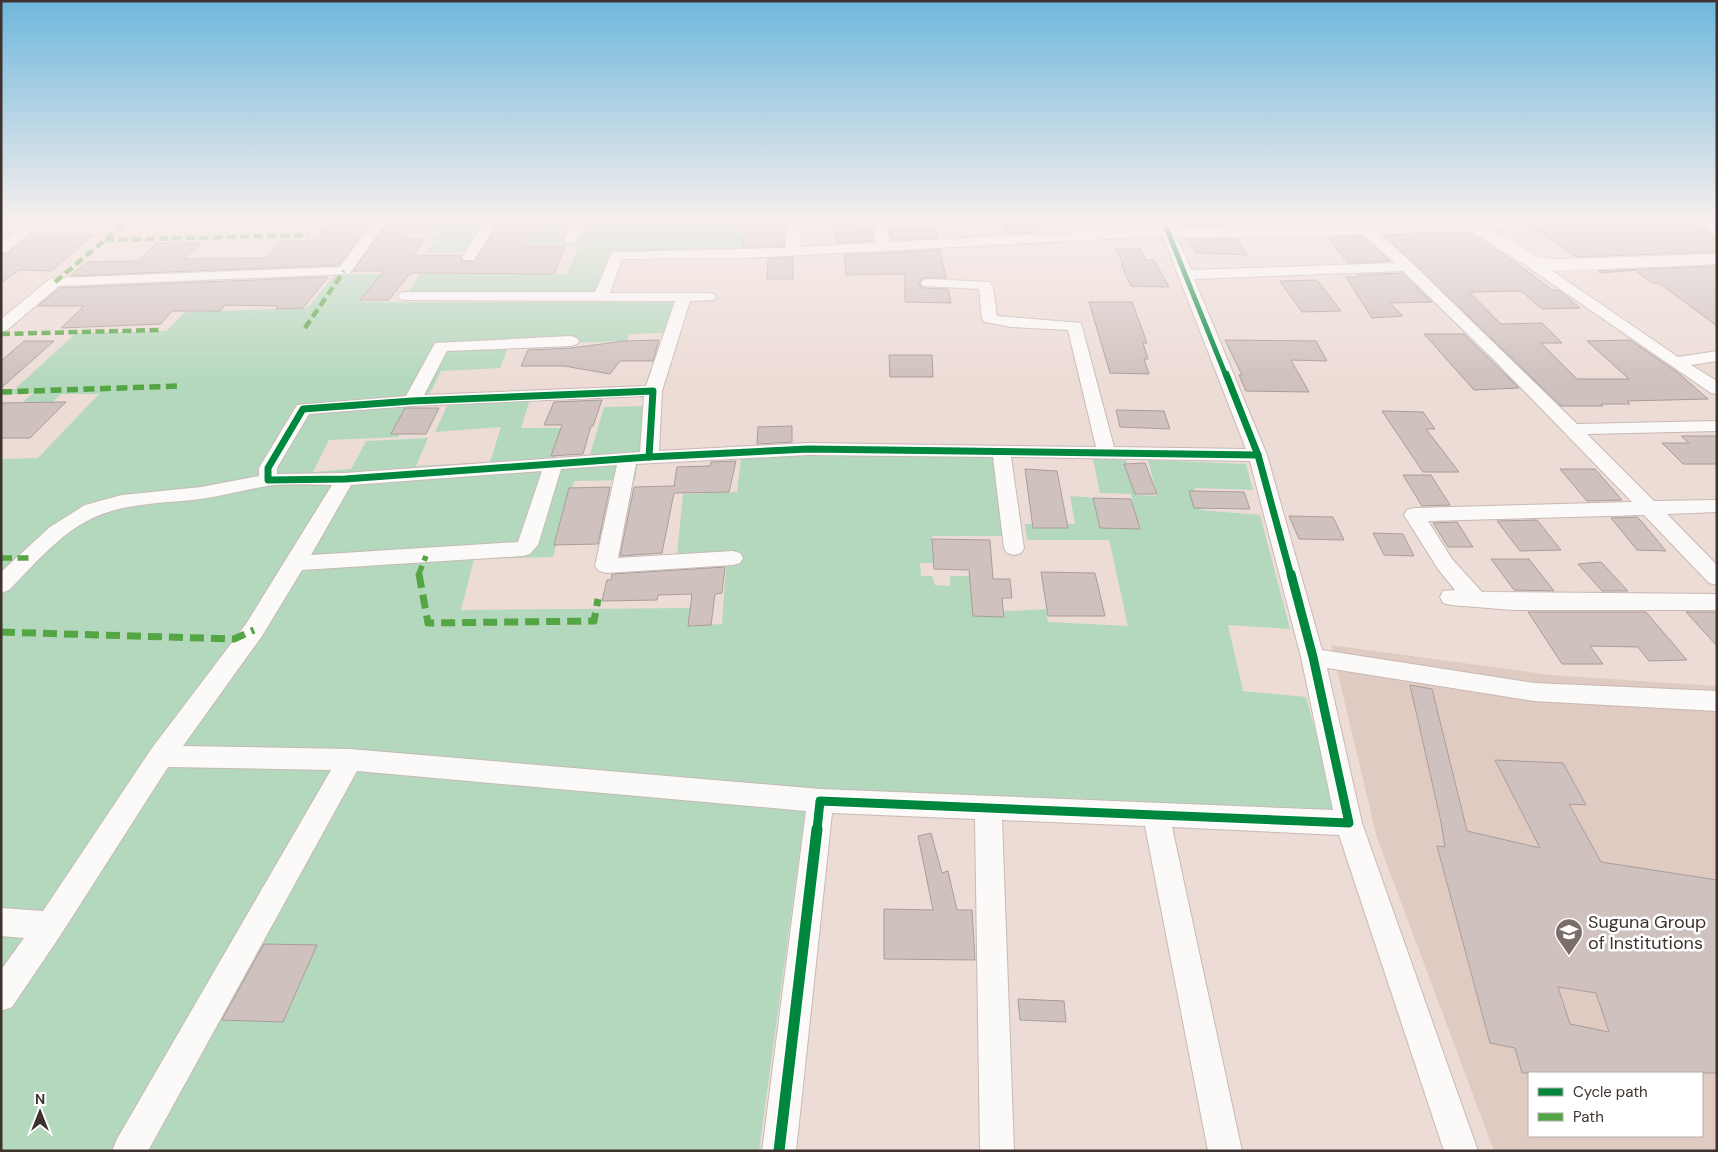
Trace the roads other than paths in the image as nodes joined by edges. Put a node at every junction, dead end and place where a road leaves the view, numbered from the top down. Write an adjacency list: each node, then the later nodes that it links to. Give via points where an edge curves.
1 (324, 272): 13 (street, via 56,282)
2 (610, 272): 10 (street)
3 (1183, 272): 7 (street)
4 (1275, 272): 7 (street)
5 (1413, 272): 21 (street)
6 (1543, 272): 16 (street)
7 (1184, 275): 24 (street)
8 (928, 283): 23 (street, via 984,285 990,319 1075,326)
9 (405, 296): 10 (street)
10 (601, 297): 11 (street)
11 (684, 297): 12 (street); 18 (street)
12 (710, 297)
13 (1, 327)
14 (571, 341): 19 (street, via 442,346)
15 (1717, 356): 16 (street)
16 (1675, 362): 17 (street)
17 (1717, 389)
18 (653, 391): 19 (street); 25 (street)
19 (412, 401): 29 (street, via 302,409 268,468)
20 (1717, 426): 21 (street)
21 (1572, 429): 31 (street)
22 (1001, 451): 23 (street); 25 (street, via 808,450); 32 (street)
23 (1106, 452): 24 (street)
24 (1258, 455): 40 (street)
25 (649, 457): 26 (street)
26 (627, 460): 27 (street); 33 (street, via 606,566)
27 (553, 464): 28 (street); 34 (street, via 528,545 523,549)
28 (345, 479): 29 (street); 34 (street)
29 (268, 480): 36 (street, via 99,507 55,532)
30 (1717, 506): 31 (street)
31 (1648, 507): 35 (street); 38 (street, via 1414,515 1445,564)
32 (1014, 548)
33 (733, 558)
34 (296, 563): 42 (street, via 254,630)
35 (1717, 578)
36 (1, 585)
37 (1451, 597): 38 (street)
38 (1476, 600): 39 (street)
39 (1717, 602)
40 (1313, 658): 41 (street, via 1534,692); 47 (street)
41 (1717, 701)
42 (161, 756): 43 (street); 49 (street)
43 (350, 760): 44 (street); 51 (street)
44 (820, 801): 45 (street); 52 (street)
45 (988, 808): 46 (street); 53 (street)
46 (1156, 815): 47 (street); 54 (street)
47 (1348, 823): 55 (street)
48 (1, 922): 49 (street)
49 (50, 926): 50 (street)
50 (1, 996)
51 (129, 1151)
52 (779, 1151)
53 (997, 1151)
54 (1225, 1151)
55 (1461, 1151)

